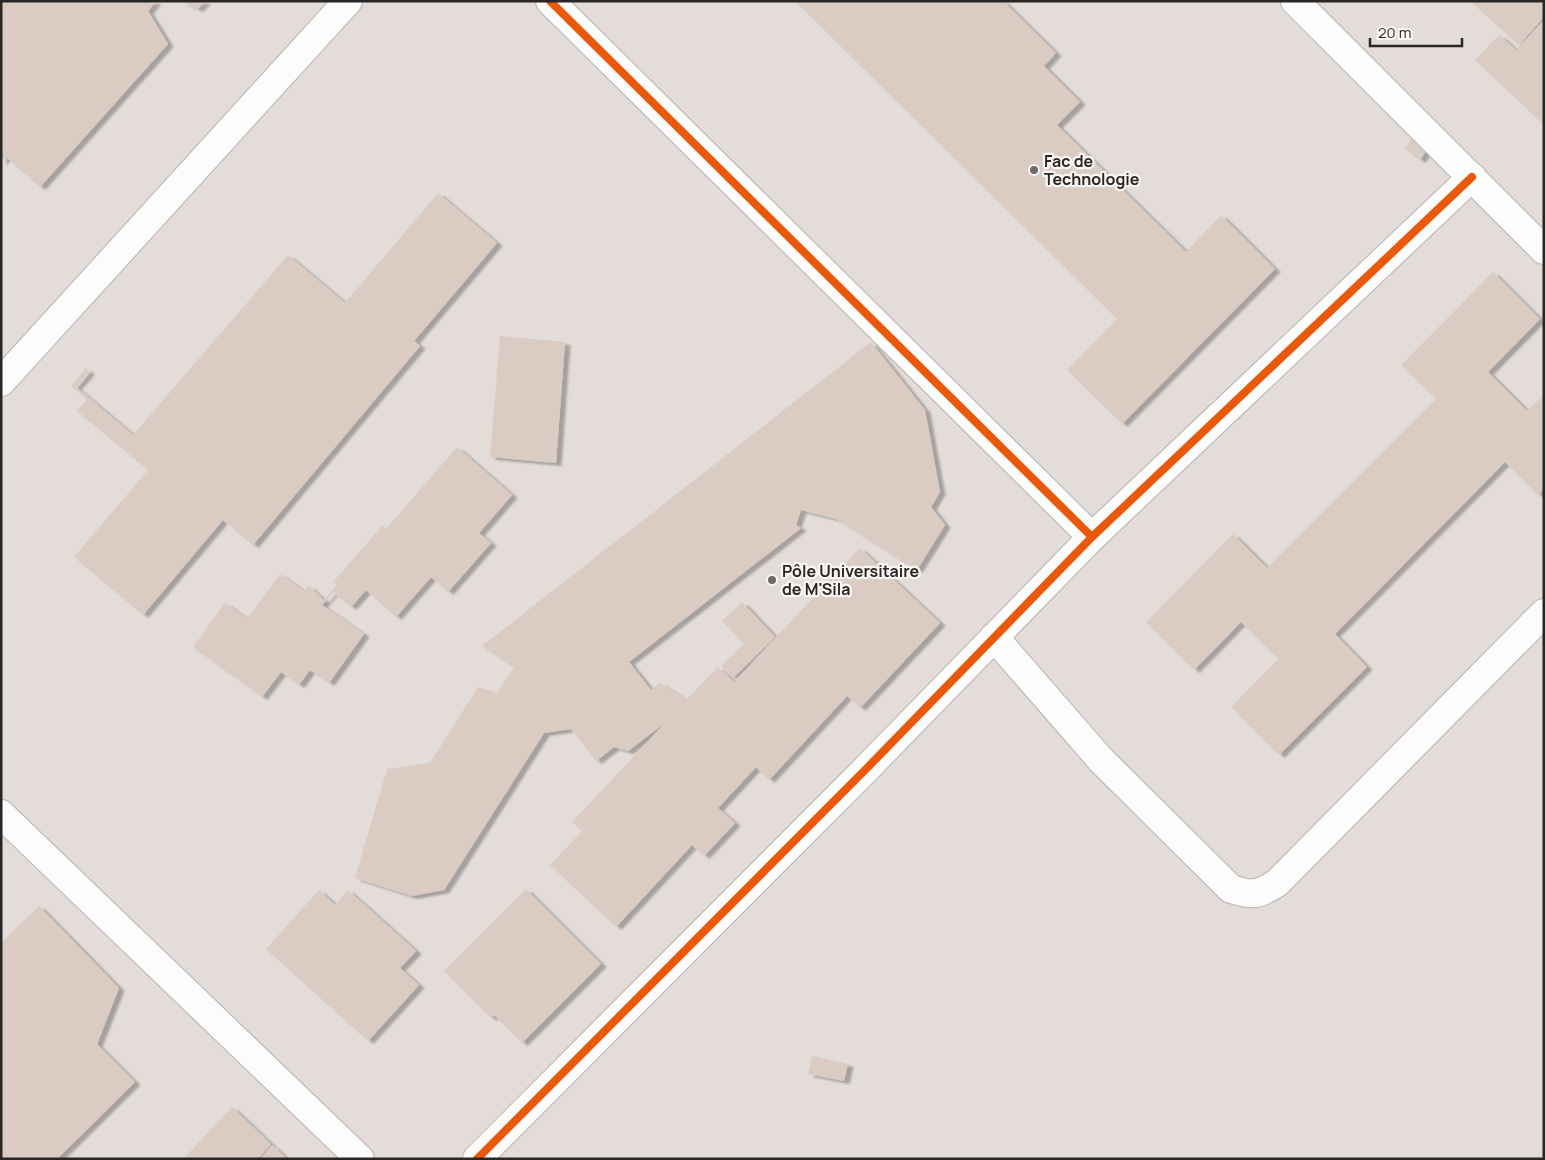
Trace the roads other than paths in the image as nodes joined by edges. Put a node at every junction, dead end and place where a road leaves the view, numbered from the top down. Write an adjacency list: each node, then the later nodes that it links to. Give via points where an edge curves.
1 (348, 1): 6 (street)
2 (550, 1): 7 (street)
3 (1310, 6): 4 (street)
4 (1472, 178): 5 (street); 7 (street)
5 (1544, 250)
6 (1, 382)
7 (1092, 537): 9 (street)
8 (1544, 613): 9 (street, via 1277,883 1260,893 1247,894 1231,889 1101,760)
9 (994, 637): 12 (street)
10 (1, 814): 11 (street)
11 (360, 1159)
12 (477, 1159)

